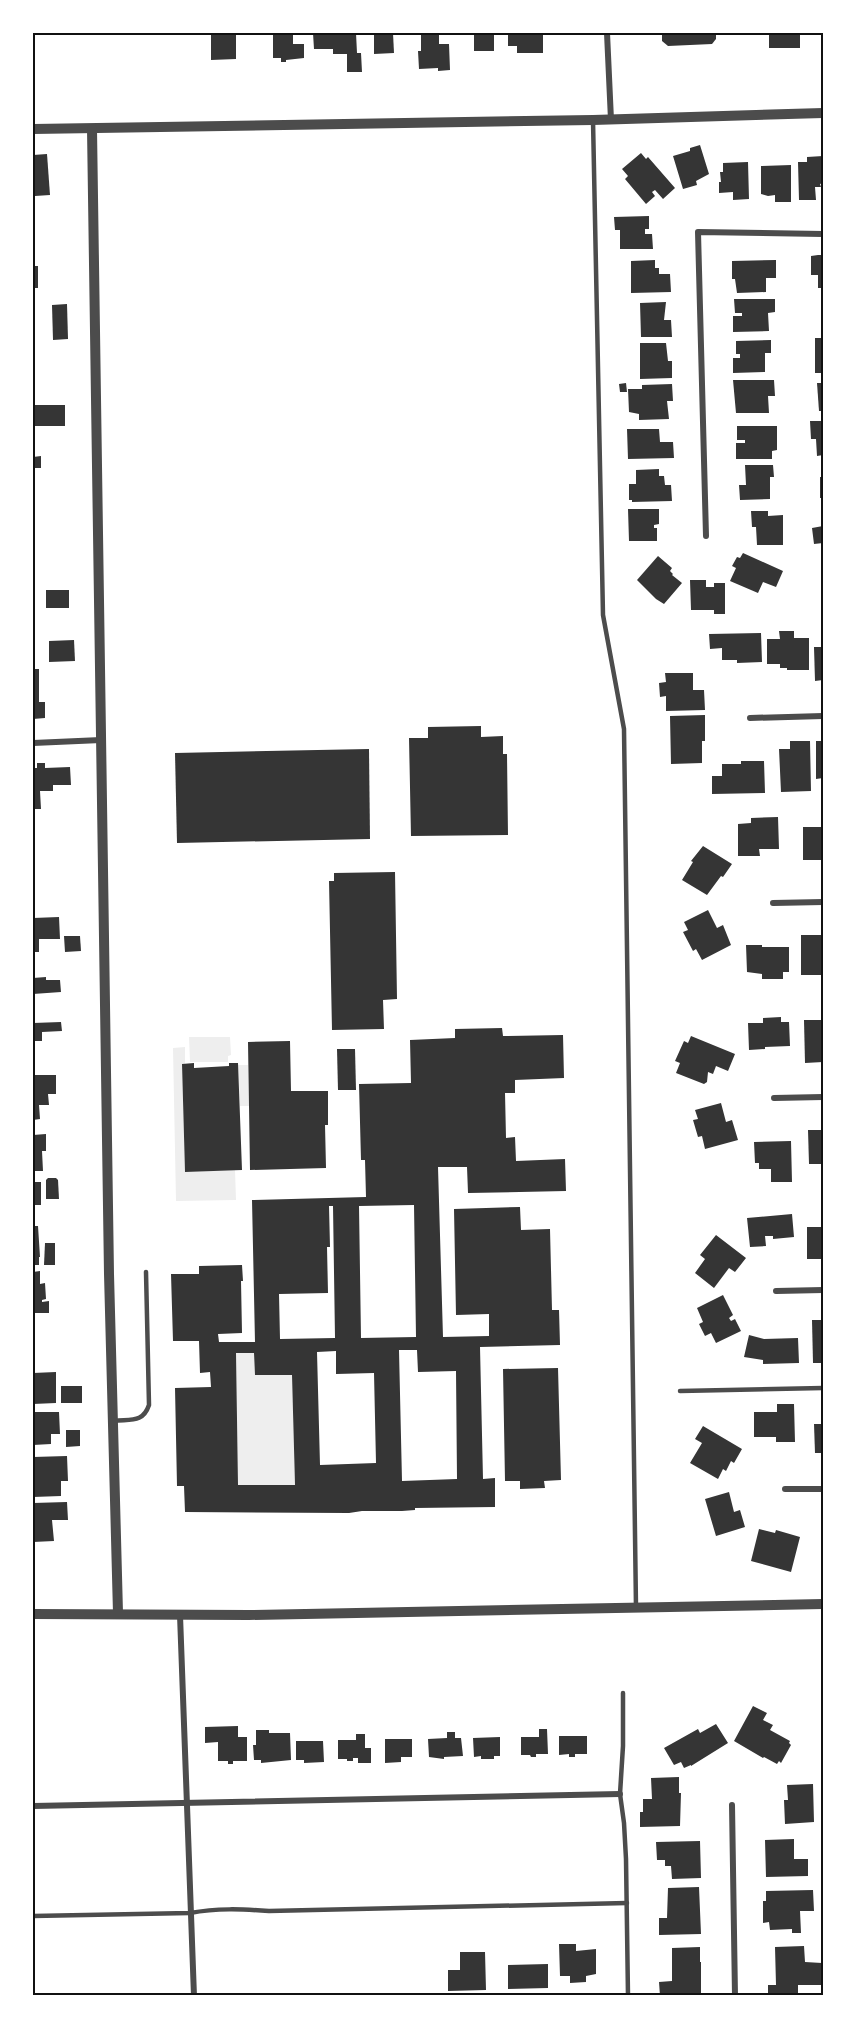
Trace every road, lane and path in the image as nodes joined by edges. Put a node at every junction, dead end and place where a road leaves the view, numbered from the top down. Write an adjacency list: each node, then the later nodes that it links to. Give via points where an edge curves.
1 (608, 33): 4 (street)
2 (823, 113): 4 (street)
3 (593, 120): 4 (street); 6 (street); 26 (lane, via 603,615 624,729)
4 (611, 120)
5 (33, 129): 6 (street)
6 (92, 129): 11 (street)
7 (823, 234): 8 (street, via 698,232)
8 (706, 536)
9 (823, 716): 10 (street)
10 (750, 718)
11 (102, 740): 12 (street); 22 (street)
12 (33, 743)
13 (823, 902): 14 (street)
14 (773, 903)
15 (823, 1097): 16 (street)
16 (774, 1098)
17 (146, 1272): 22 (lane, via 149,1405 141,1418)
18 (823, 1290): 19 (street)
19 (776, 1291)
20 (823, 1388): 21 (lane)
21 (680, 1391)
22 (114, 1421): 27 (street)
23 (785, 1489): 24 (street)
24 (823, 1489)
25 (823, 1604): 26 (street)
26 (636, 1608): 29 (street)
27 (118, 1613): 28 (street); 29 (street)
28 (33, 1614)
29 (180, 1615): 32 (street)
30 (623, 1693): 31 (lane)
31 (620, 1794): 32 (street); 35 (lane)
32 (186, 1802): 34 (street); 36 (street)
33 (732, 1805): 40 (street)
34 (33, 1806)
35 (627, 1903): 36 (lane, via 235,1908); 39 (lane)
36 (190, 1913): 37 (lane); 38 (street)
37 (33, 1916)
38 (194, 1996)
39 (628, 1996)
40 (735, 1996)

